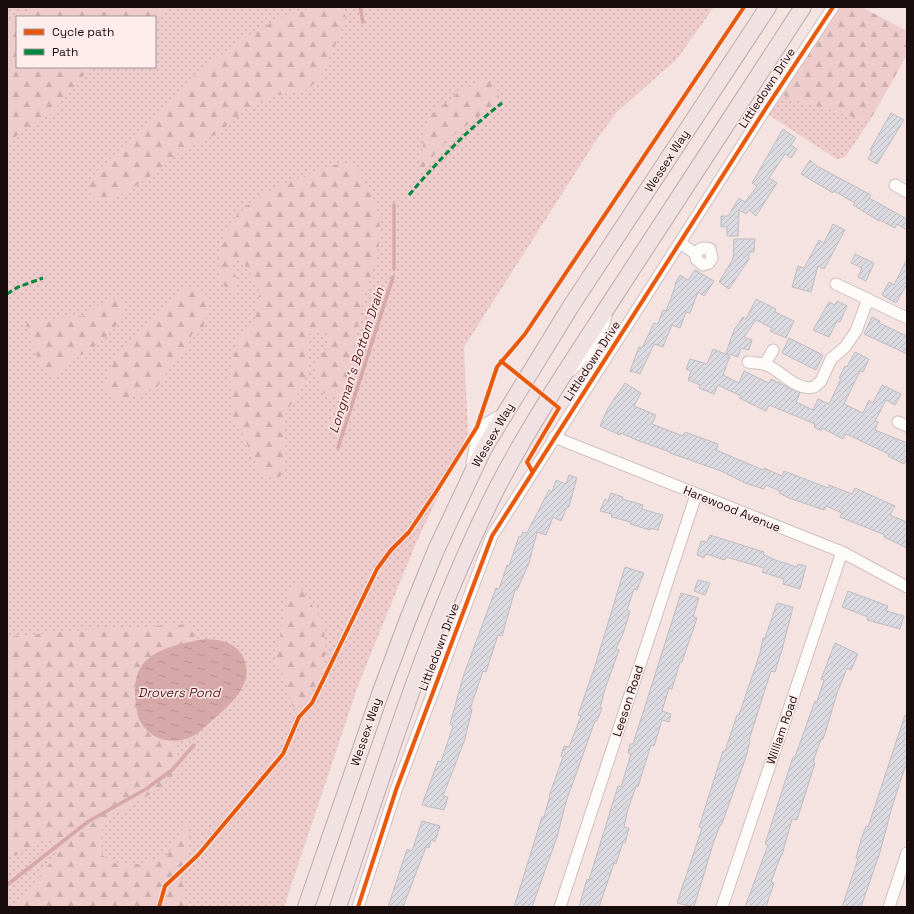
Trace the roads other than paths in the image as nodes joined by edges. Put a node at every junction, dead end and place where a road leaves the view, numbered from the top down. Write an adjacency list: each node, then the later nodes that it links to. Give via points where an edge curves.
1 (768, 7): 19 (highway, Wessex Way, via 571,306 505,413 470,476 408,620)
2 (803, 7): 20 (highway, via 561,379 510,464 462,561 403,718)
3 (833, 7): 6 (street, Littledown Drive)
4 (895, 185): 5 (street)
5 (907, 192)
6 (680, 243): 7 (street); 14 (street, Littledown Drive)
7 (696, 254)
8 (836, 284): 9 (street)
9 (868, 299): 10 (street); 13 (street, via 856,331 831,359 818,385 805,387)
10 (907, 318)
11 (772, 350): 13 (street)
12 (748, 362): 13 (street)
13 (765, 364)
14 (554, 437): 15 (street, Harewood Avenue); 21 (street, Littledown Drive, via 492,536 396,790)
15 (696, 495): 16 (street, Harewood Avenue); 22 (street, Leeson Road)
16 (842, 552): 17 (street, Harewood Avenue); 23 (street, William Road)
17 (907, 587)
18 (907, 853): 24 (street)
19 (306, 907)
20 (338, 907)
21 (358, 907)
22 (560, 907)
23 (722, 907)
24 (889, 907)

